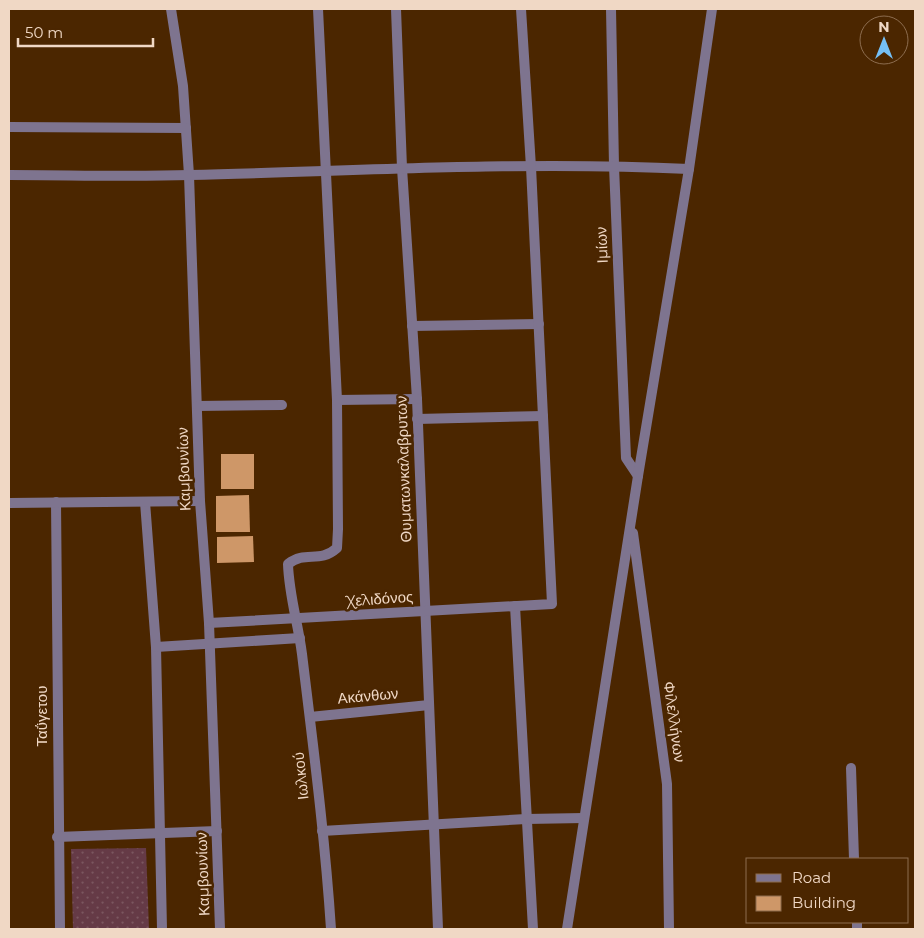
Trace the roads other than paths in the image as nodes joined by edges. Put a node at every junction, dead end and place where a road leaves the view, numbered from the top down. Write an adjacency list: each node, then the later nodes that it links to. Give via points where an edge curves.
1 (171, 9): 8 (street, Καμβουνίων)
2 (318, 9): 13 (street)
3 (396, 9): 11 (street, Θυματωνκαλαβρυτων)
4 (521, 9): 10 (street)
5 (611, 9): 9 (street, Ιμίων)
6 (712, 9): 12 (street)
7 (9, 127): 8 (street)
8 (186, 128): 15 (street, Καμβουνίων)
9 (614, 166): 10 (street); 12 (street); 24 (street, Ιμίων, via 626,458)
10 (531, 167): 11 (street); 16 (street)
11 (402, 168): 13 (street); 17 (street, Θυματωνκαλαβρυτων)
12 (689, 169): 24 (street)
13 (327, 170): 15 (street); 19 (street)
14 (9, 175): 15 (street)
15 (189, 176): 21 (street, Καμβουνίων)
16 (539, 324): 17 (street); 22 (street)
17 (412, 326): 18 (street, Θυματωνκαλαβρυτων)
18 (417, 399): 19 (street); 23 (street, Θυματωνκαλαβρυτων)
19 (337, 400): 32 (street, Ιωλκού, via 337,548 328,556 297,557 288,564)
20 (282, 405): 21 (street)
21 (197, 406): 25 (street, Καμβουνίων)
22 (543, 416): 23 (street); 30 (street, Χελιδόνος, via 552,604)
23 (417, 419): 31 (street, Θυματωνκαλαβρυτων)
24 (638, 476): 29 (street)
25 (200, 501): 27 (street); 33 (street, Καμβουνίων)
26 (56, 502): 27 (street); 28 (street); 46 (street, Ταΰγετου)
27 (145, 502): 36 (street)
28 (9, 503)
29 (631, 520): 41 (street); 55 (street, Φιλελλήνων, via 668,784)
30 (515, 606): 31 (street, Χελιδόνος); 40 (street)
31 (424, 612): 32 (street, Χελιδόνος); 37 (street, Θυματωνκαλαβρυτων)
32 (295, 620): 33 (street, Χελιδόνος); 34 (street, Ιωλκού)
33 (209, 623): 35 (street, Καμβουνίων)
34 (300, 638): 35 (street); 38 (street, Ιωλκού)
35 (210, 644): 36 (street); 43 (street, Καμβουνίων)
36 (156, 647): 45 (street)
37 (429, 705): 38 (street, Ακάνθων); 42 (street, Θυματωνκαλαβρυτων)
38 (310, 716): 44 (street, Ιωλκού)
39 (851, 768): 47 (street)
40 (526, 818): 41 (street); 42 (street); 53 (street)
41 (584, 818): 54 (street)
42 (436, 824): 44 (street); 52 (street, Θυματωνκαλαβρυτων)
43 (217, 831): 45 (street); 50 (street, Καμβουνίων)
44 (322, 831): 51 (street, Ιωλκού)
45 (160, 833): 46 (street); 49 (street)
46 (57, 837): 48 (street, Ταΰγετου)
47 (854, 858)
48 (60, 929)
49 (162, 929)
50 (220, 929)
51 (331, 929)
52 (438, 929)
53 (532, 929)
54 (567, 929)
55 (669, 929)

